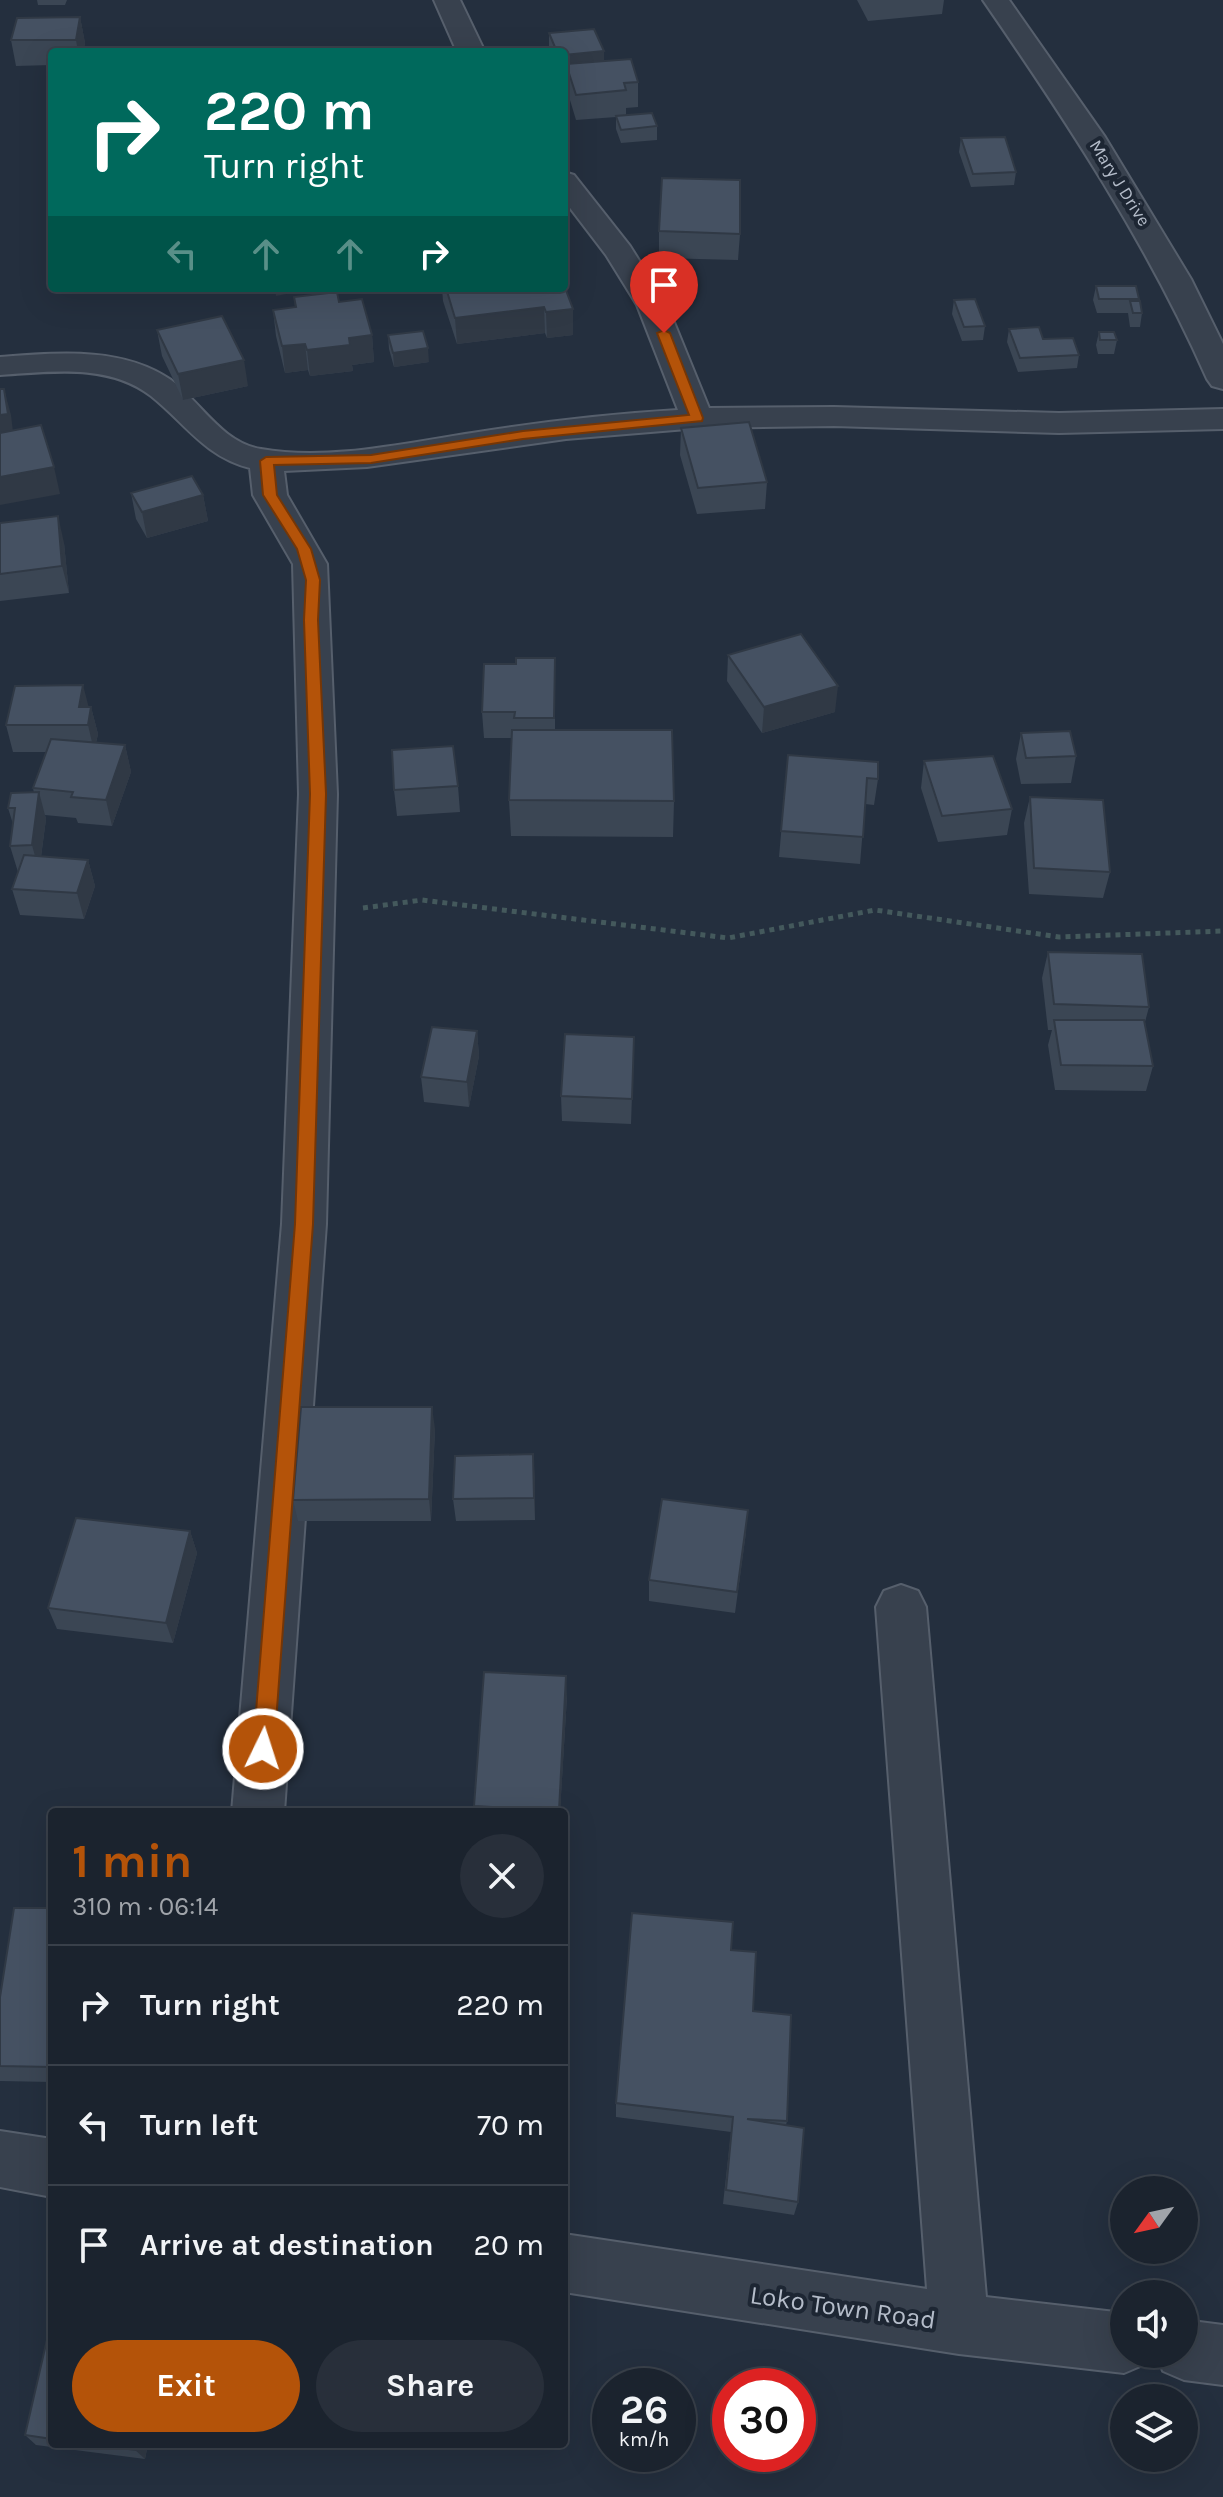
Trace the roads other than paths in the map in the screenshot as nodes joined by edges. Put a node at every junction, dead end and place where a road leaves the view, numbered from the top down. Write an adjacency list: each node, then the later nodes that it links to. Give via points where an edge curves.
1 (447, 0): 3 (street)
2 (996, 0): 6 (street, Mary J Drive, via 1074,108 1156,240)
3 (469, 48)
4 (568, 186): 7 (street, via 652,305)
5 (0, 366): 9 (street, via 56,363 129,370 147,378 229,451)
6 (1223, 379)
7 (697, 418): 8 (street, via 919,417 1061,423); 9 (street, via 523,435 371,459)
8 (1223, 419)
9 (266, 461): 11 (street, via 270,495 304,549 313,580 318,794 304,1224)
10 (901, 1607): 15 (street)
11 (258, 1808)
12 (0, 2159): 13 (street)
13 (48, 2167)
14 (568, 2264): 15 (street, Loko Town Road)
15 (959, 2324): 16 (street, Loko Town Road)
16 (1110, 2341)
17 (1198, 2352): 18 (street)
18 (1223, 2355)

